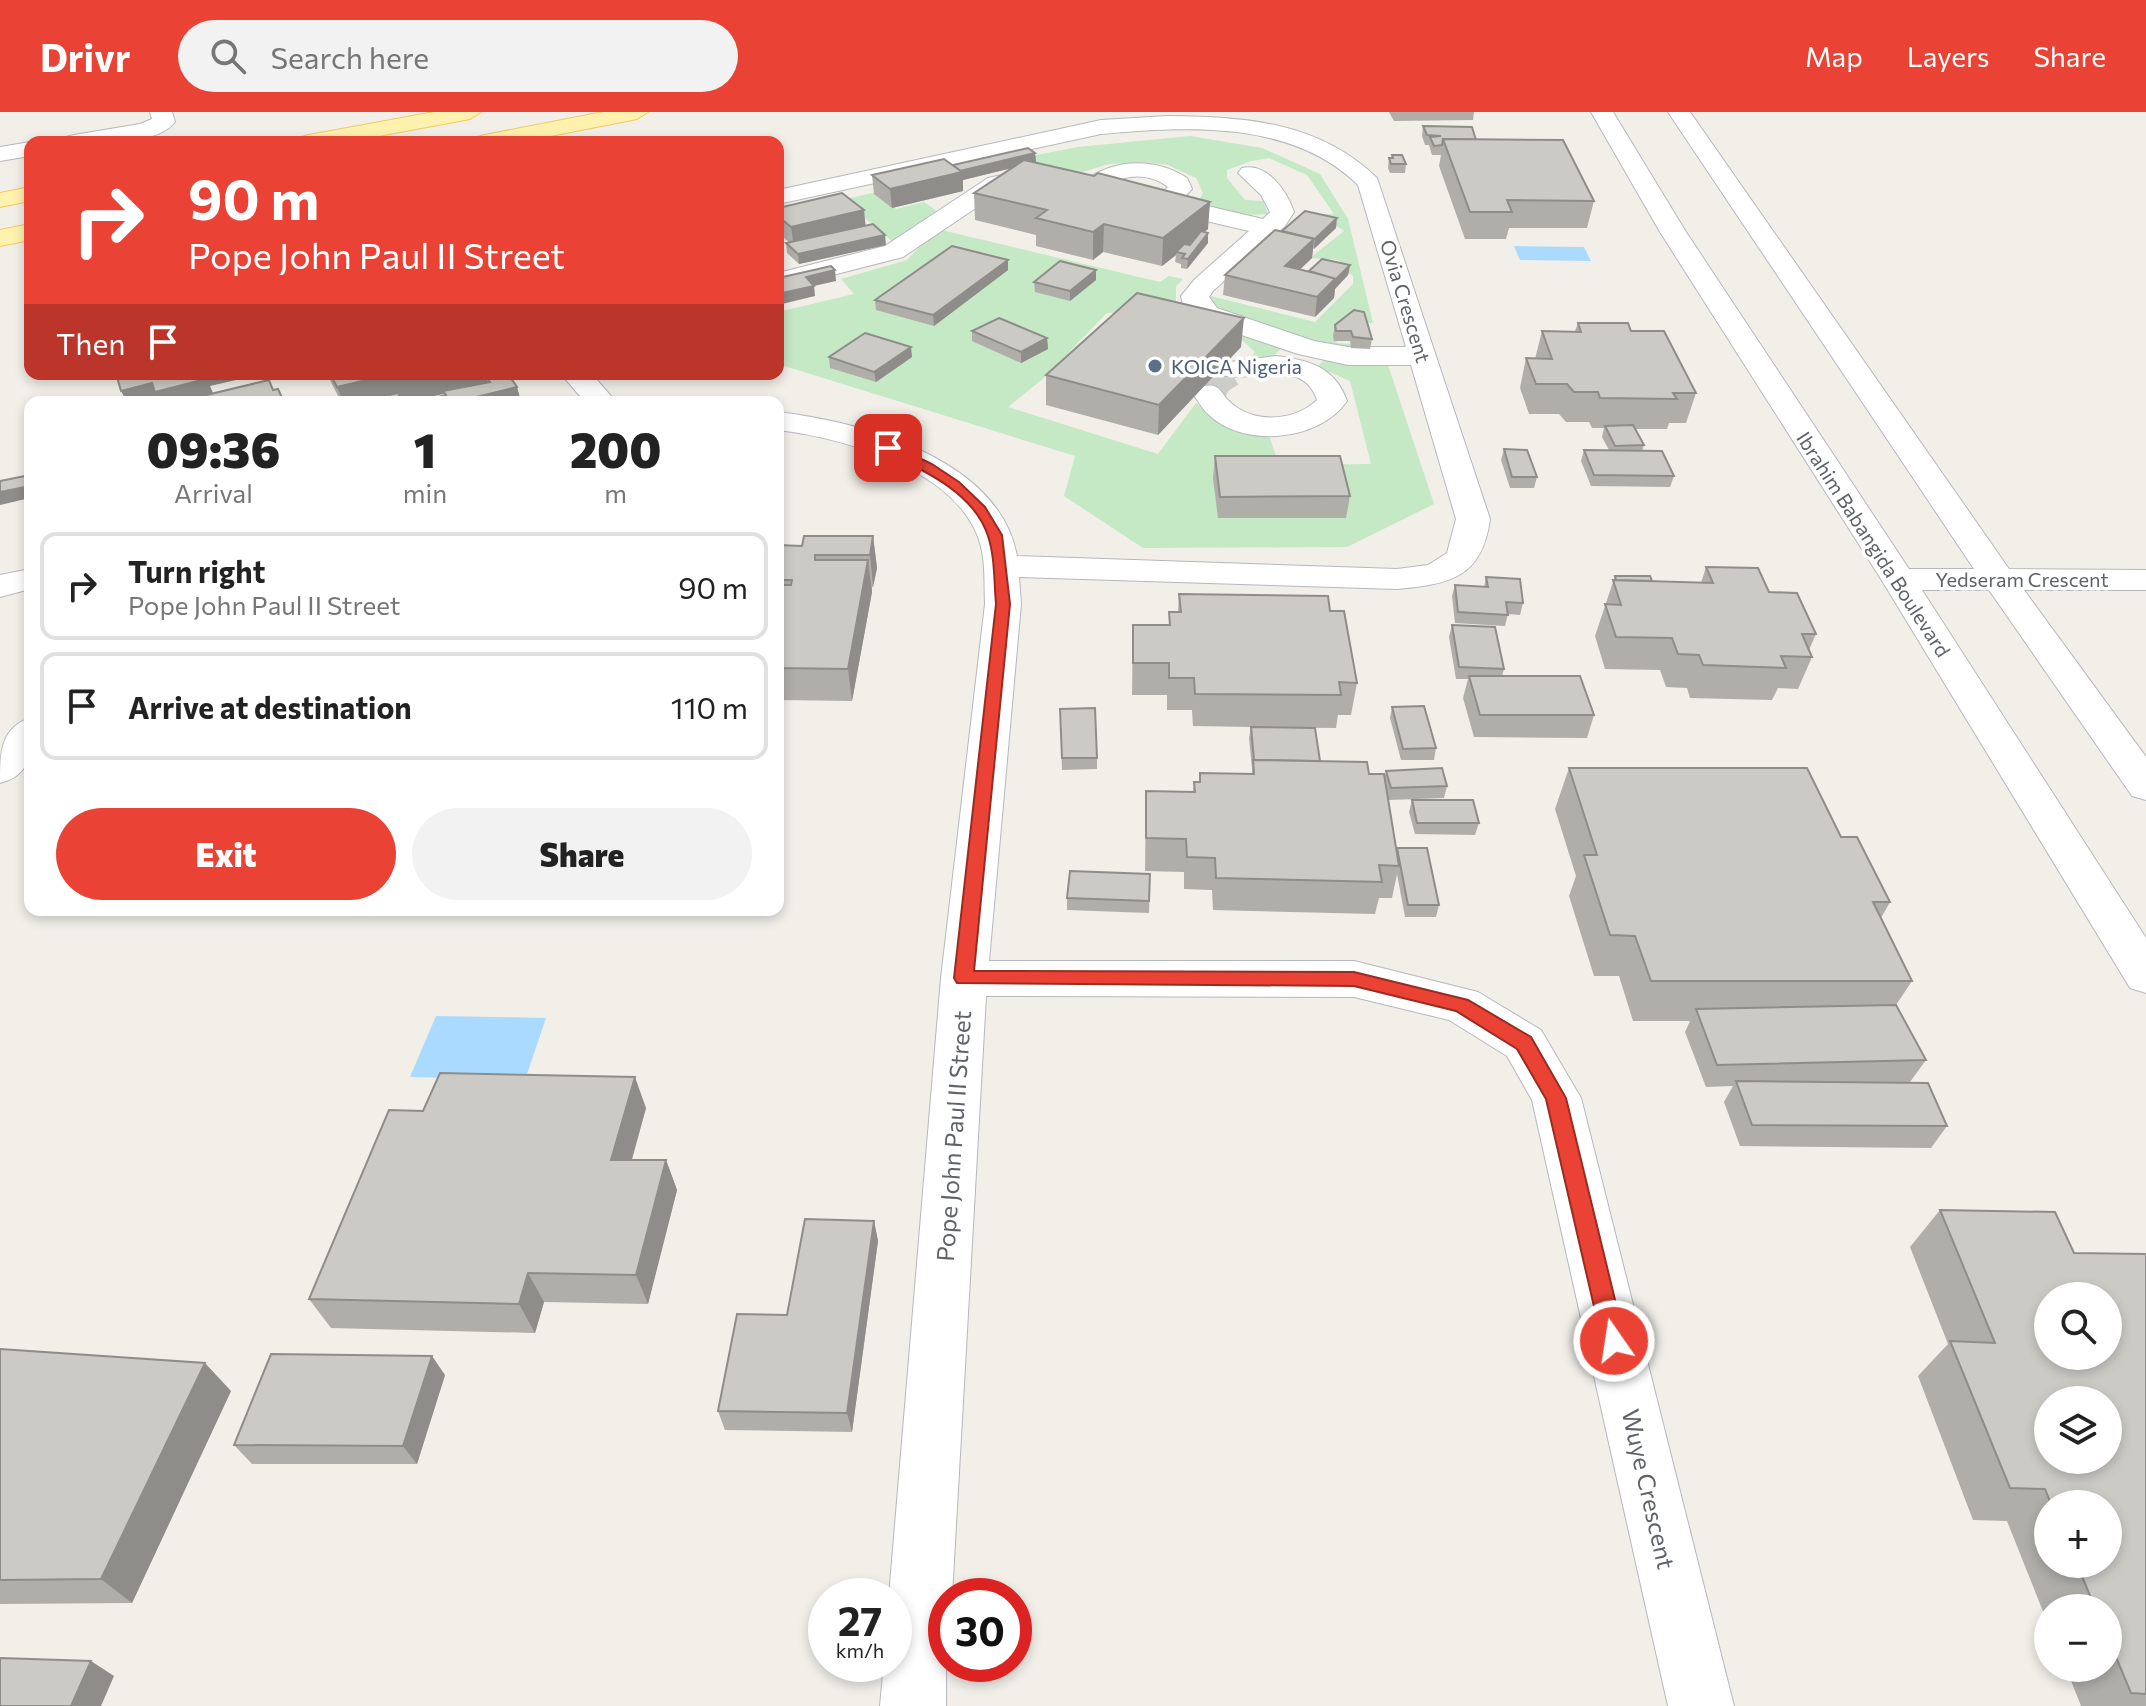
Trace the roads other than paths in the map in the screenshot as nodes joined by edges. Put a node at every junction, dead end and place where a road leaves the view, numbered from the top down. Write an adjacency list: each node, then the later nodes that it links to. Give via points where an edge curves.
1 (161, 112): 6 (street, via 164,122)
2 (470, 112): 7 (main road)
3 (637, 112): 8 (main road)
4 (1602, 112): 29 (street, Ibrahim Babangida Boulevard, via 1673,232)
5 (1679, 112): 28 (street)
6 (110, 136)
7 (341, 136)
8 (515, 136)
9 (24, 150): 10 (street)
10 (0, 154)
11 (1024, 173): 14 (street, Ovia Crescent); 16 (street, via 1164,174 1180,189 1169,199 1148,203); 19 (street, via 894,252); 20 (street, Ovia Crescent, via 1101,127 1178,121 1252,129 1317,146 1358,168 1369,183)
12 (1250, 173): 16 (street, via 1278,199 1282,212)
13 (24, 195): 15 (main road)
14 (784, 196)
15 (0, 200)
16 (1268, 228): 21 (street, via 1204,285 1195,296 1197,305)
17 (24, 233): 18 (main road)
18 (0, 238)
19 (784, 280)
20 (1423, 356): 21 (street); 27 (street, Ovia Crescent, via 1473,519 1471,541 1450,569 1397,579)
21 (1299, 357): 22 (street); 24 (street, via 1331,390 1332,401 1315,418 1258,425 1223,413)
22 (1232, 369)
23 (581, 380): 25 (street)
24 (1208, 394)
25 (596, 396)
26 (784, 422): 27 (street, Pope John Paul II Street, via 844,432 888,448 954,485 980,510 995,535)
27 (1000, 566): 37 (street, Pope John Paul II Street, via 1003,604)
28 (1998, 578): 29 (street, Yedseram Crescent); 31 (street, Yedseram Crescent); 35 (street)
29 (1898, 579): 36 (street, Ibrahim Babangida Boulevard)
30 (24, 580): 32 (street)
31 (2146, 580)
32 (0, 586)
33 (24, 739): 34 (street)
34 (0, 770)
35 (2146, 786)
36 (2146, 976)
37 (964, 978): 38 (street, Pope John Paul II Street); 39 (street, Wuye Crescent, via 1354,979 1462,1005 1524,1043 1556,1098)
38 (913, 1706)
39 (1701, 1706)

